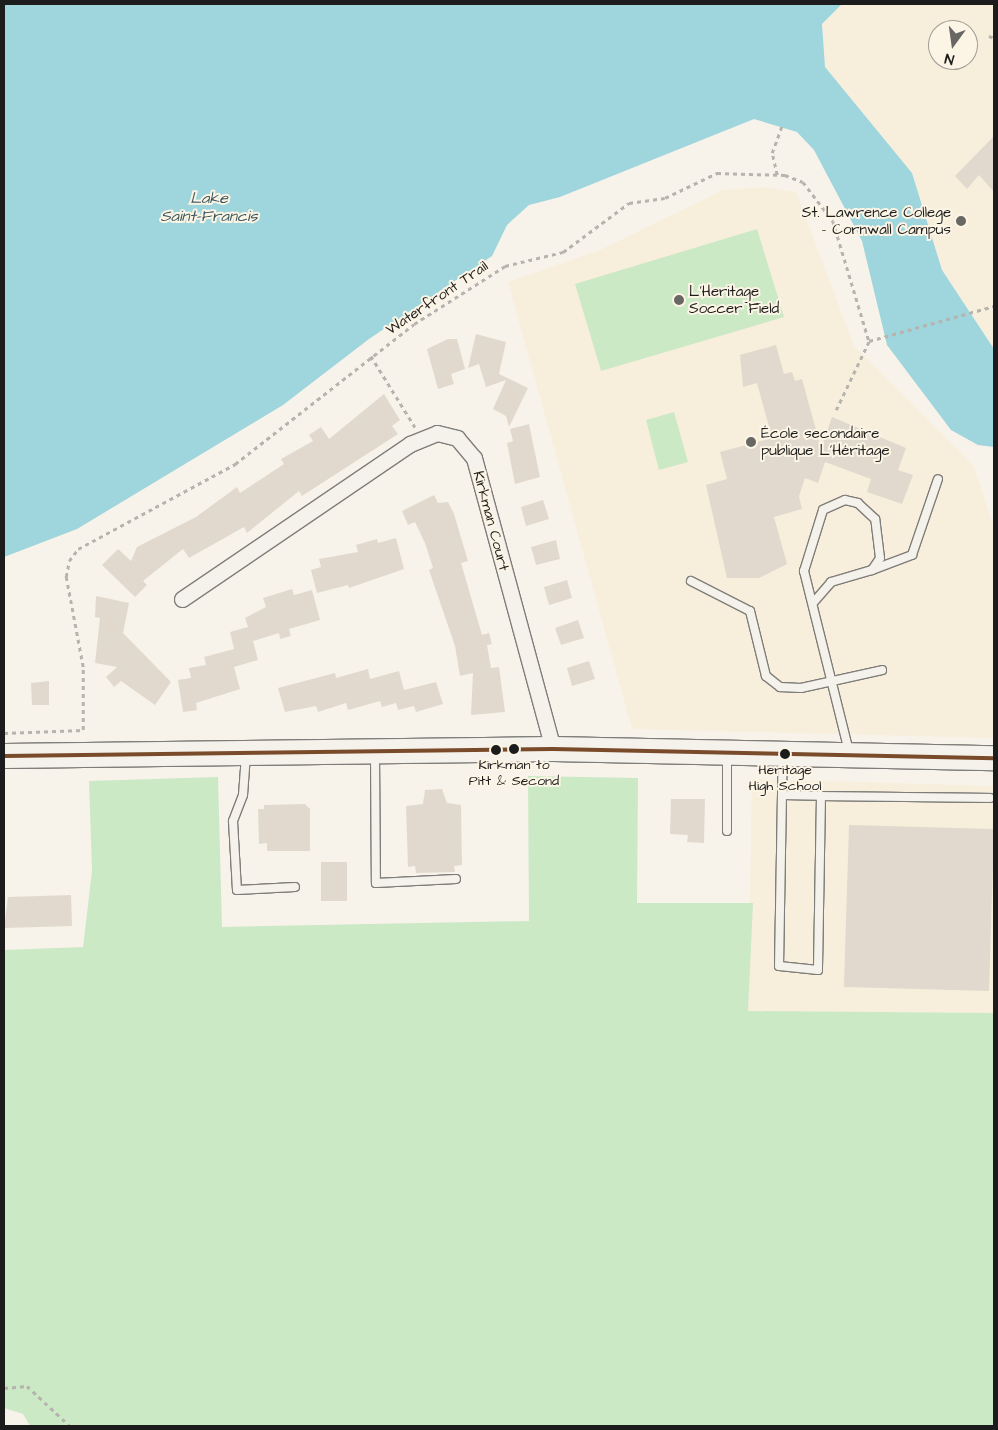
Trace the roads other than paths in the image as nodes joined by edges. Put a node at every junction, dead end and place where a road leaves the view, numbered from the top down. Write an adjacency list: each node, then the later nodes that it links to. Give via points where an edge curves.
1 (938, 479): 2 (lane, via 912,554)
2 (872, 570): 5 (lane, via 831,582); 5 (lane, via 881,544 869,510 845,500 830,504 818,518 805,564)
3 (690, 581): 7 (lane, via 750,611 770,682 790,689)
4 (182, 599): 8 (street, Kirkman Court, via 423,439 437,433 457,438 474,458)
5 (813, 603): 7 (lane)
6 (882, 670): 7 (lane)
7 (832, 681): 13 (lane)
8 (553, 749): 9 (main road); 10 (main road)
9 (375, 751): 12 (main road); 20 (lane, via 376,883)
10 (727, 751): 11 (main road); 19 (lane)
11 (784, 752): 13 (main road); 16 (lane)
12 (246, 753): 14 (main road); 21 (lane, via 243,795 233,821 237,890)
13 (849, 753): 15 (main road)
14 (4, 756)
15 (994, 758)
16 (782, 795): 17 (lane); 17 (lane, via 779,966 818,970)
17 (821, 796): 18 (lane)
18 (990, 798)
19 (728, 831)
20 (456, 879)
21 (295, 887)

